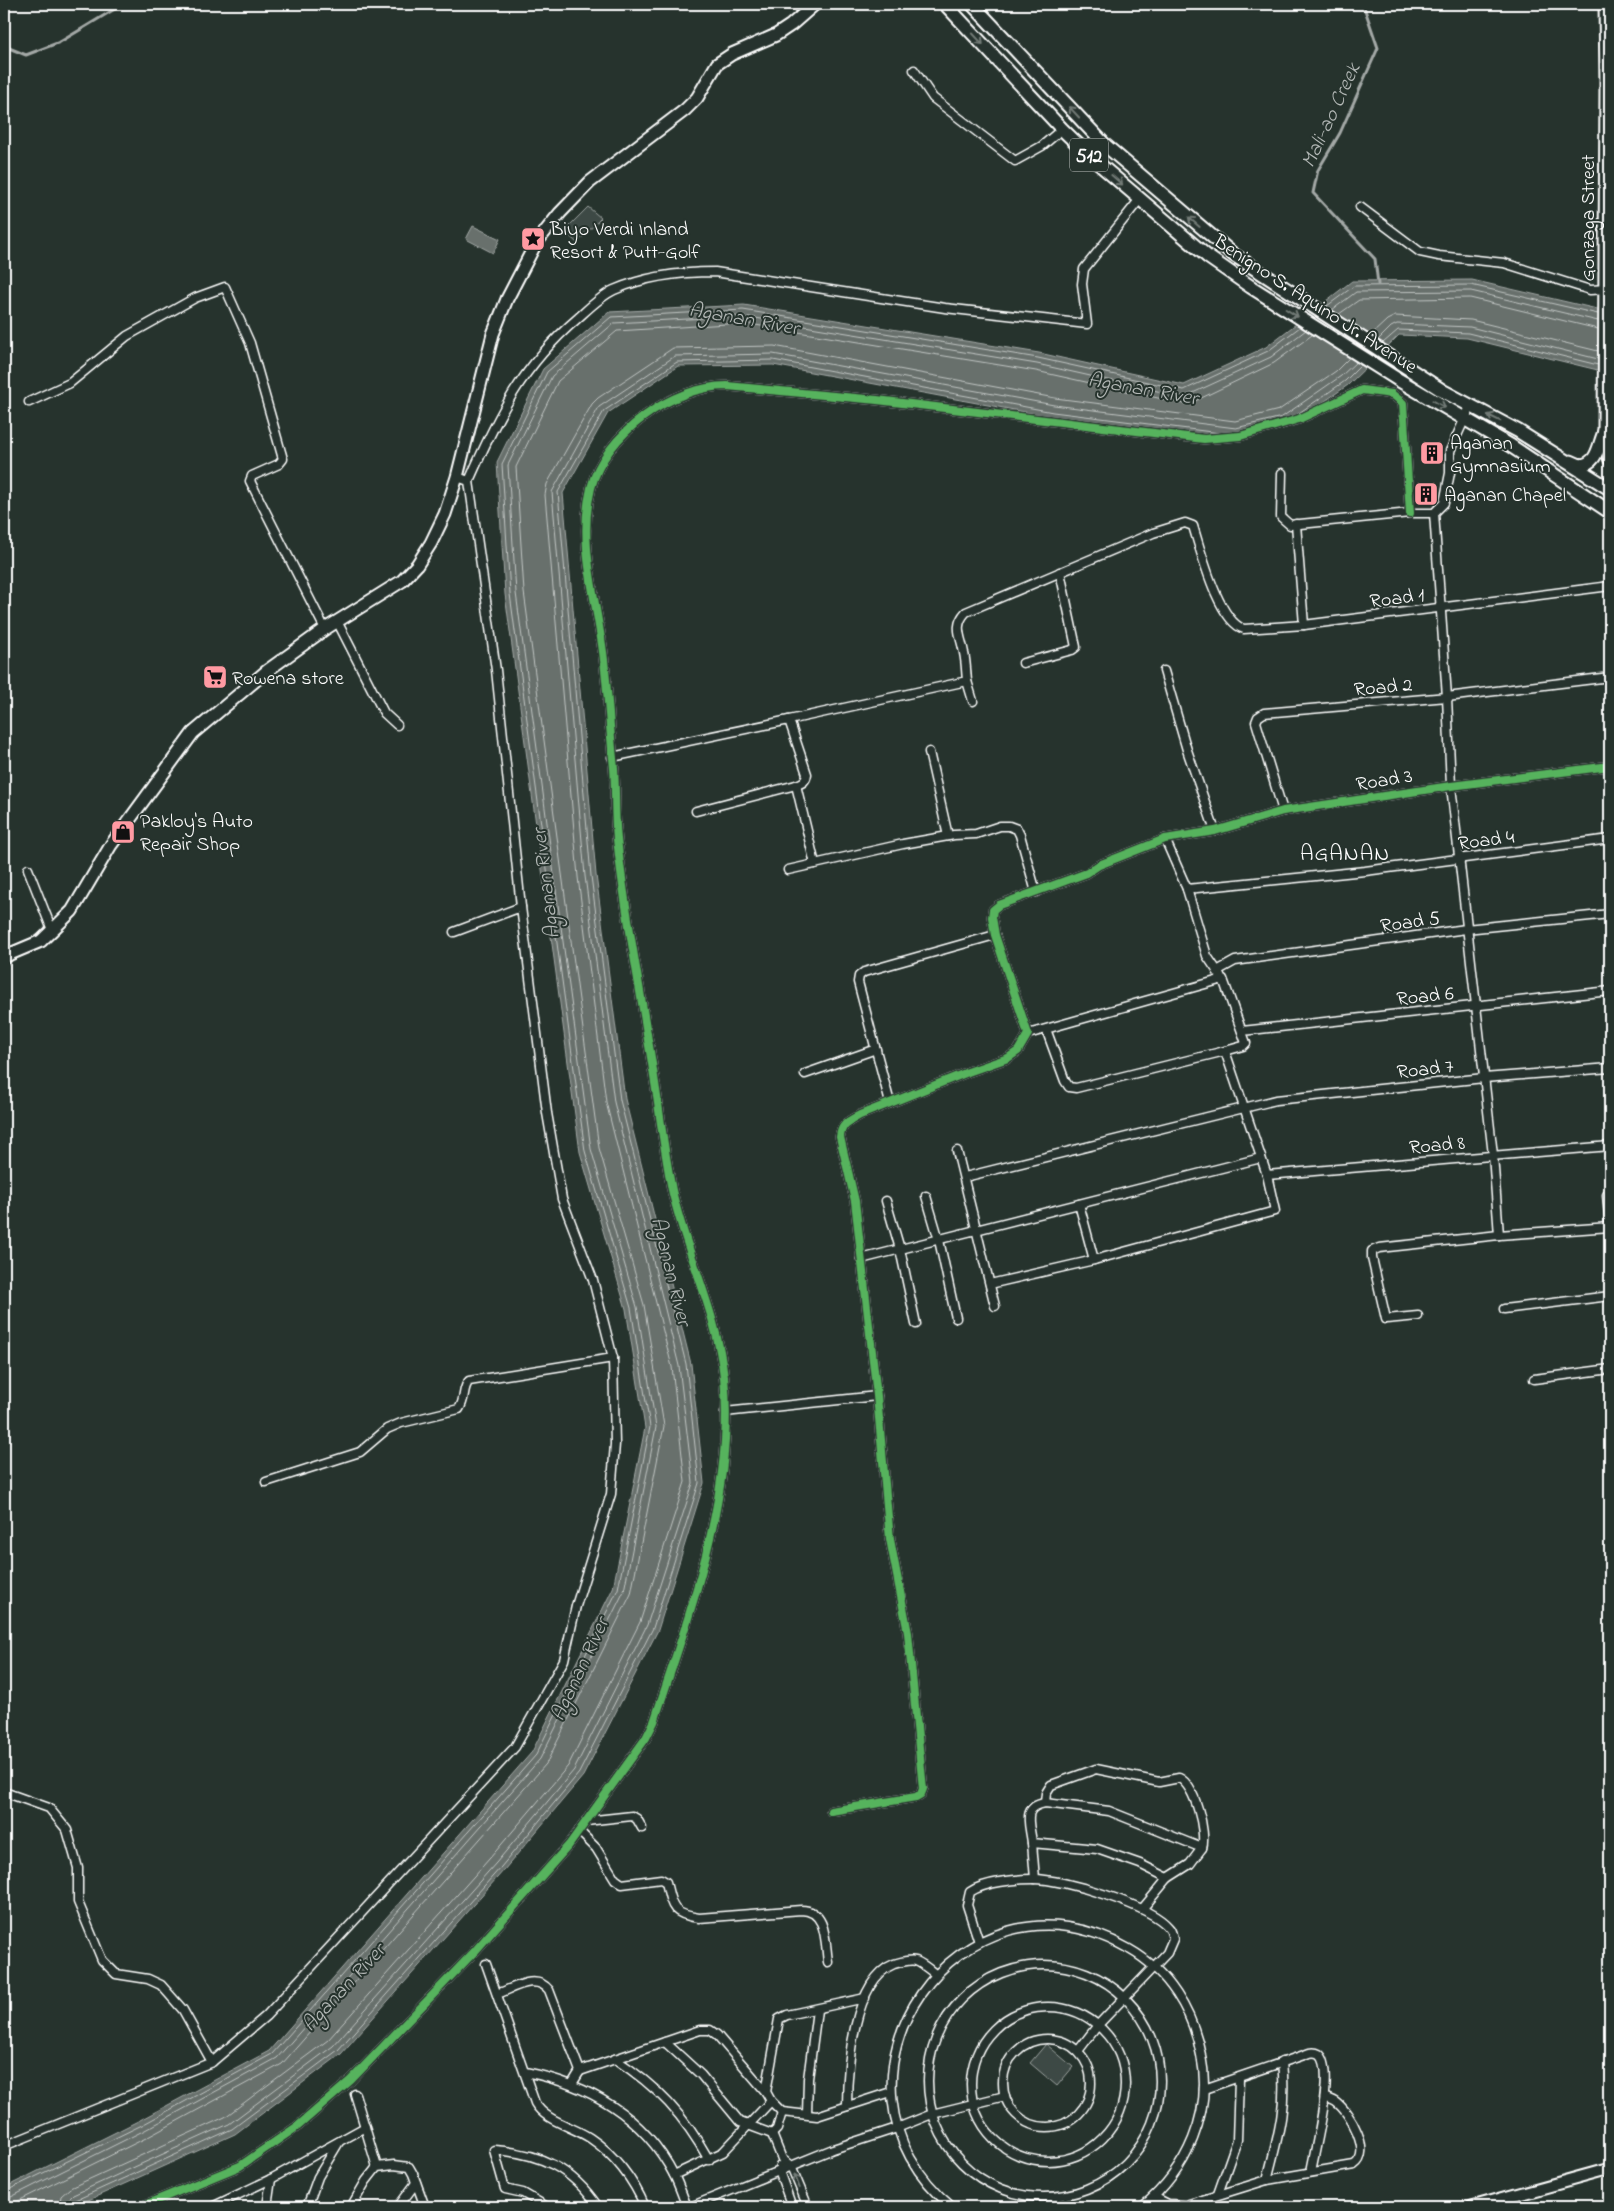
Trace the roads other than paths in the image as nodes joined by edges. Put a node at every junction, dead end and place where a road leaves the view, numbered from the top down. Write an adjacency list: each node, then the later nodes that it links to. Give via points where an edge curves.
1 (815, 4): 18 (street, via 776,35 732,54 718,64 697,98 685,110 590,182 536,243 493,334)
2 (945, 4): 6 (main road, Benigno S. Aquino Jr. Avenue / 512, one-way to 6)
3 (972, 4): 12 (main road, Benigno S. Aquino Jr. Avenue / 512, one-way to 3, via 1406,366 1234,255 1105,145)
4 (1605, 4): 9 (street, Gonzaga Street)
5 (914, 70): 6 (street, via 933,98 1015,161 1042,146)
6 (1062, 129): 7 (main road, Benigno S. Aquino Jr. Avenue / 512, one-way to 7)
7 (1140, 199): 12 (main road, Benigno S. Aquino Jr. Avenue / 512, one-way to 12, via 1208,257 1251,287 1397,380); 19 (street, via 1084,270 1082,284 1087,324 945,308 715,272 677,273 646,279 613,291 563,331 532,364 489,435)
8 (1360, 207): 9 (street, via 1420,252 1504,263 1590,290)
9 (1607, 290): 11 (street, Gonzaga Street, via 1604,390)
10 (29, 402): 30 (street, via 70,383 127,336 195,298 225,287 250,343 283,459 252,476 250,481)
11 (1607, 410): 13 (street, Gonzaga Street)
12 (1467, 413): 14 (main road, Benigno S. Aquino Jr. Avenue / 512, one-way to 12, via 1518,431); 16 (main road, Benigno S. Aquino Jr. Avenue / 512); 23 (street, via 1450,451 1450,473 1444,503)
13 (1604, 432): 14 (street, Gonzaga Street, via 1596,456 1584,465); 15 (main road)
14 (1550, 452): 16 (street, via 1544,454); 20 (main road, Benigno S. Aquino Jr. Avenue / 512)
15 (1610, 459)
16 (1546, 469): 21 (main road, Benigno S. Aquino Jr. Avenue / 512)
17 (1282, 473): 24 (street, via 1281,517 1290,525)
18 (458, 477): 19 (street); 28 (street, via 445,514 417,565 402,581)
19 (469, 481): 56 (street, via 496,670)
20 (1610, 489)
21 (1610, 512)
22 (1410, 513): 23 (street); 24 (street); 40 (street, via 1403,403 1392,394 1362,390 1299,419 1240,436 1204,439 859,398 709,386 657,408 633,425 599,466 591,489 587,557 604,656)
23 (1434, 513): 27 (street)
24 (1296, 524): 29 (street)
25 (1060, 572): 29 (street, Road 1, via 1152,533 1189,524 1193,526 1212,585 1237,627); 31 (street, via 1076,647); 34 (street, via 966,612 959,619 957,629 965,656)
26 (1610, 586): 27 (street, Road 1)
27 (1441, 608): 29 (street, Road 1); 35 (street)
28 (338, 623): 30 (street); 38 (street, via 384,713)
29 (1304, 625)
30 (326, 630): 58 (street, via 268,670 193,733 111,844 72,911)
31 (1023, 663)
32 (1164, 671): 46 (street)
33 (1610, 677): 35 (street, Road 2)
34 (967, 681): 36 (street); 37 (street)
35 (1447, 697): 43 (street); 45 (street, Road 2, via 1264,713 1258,717 1256,722)
36 (973, 701)
37 (790, 720): 40 (street); 42 (street, via 807,774 802,783)
38 (397, 725)
39 (929, 752): 47 (street)
40 (612, 757): 105 (street, via 617,845 672,1190 715,1333 724,1377)
41 (1610, 766): 43 (street, Road 3)
42 (796, 785): 44 (street); 51 (street)
43 (1451, 786): 45 (street, Road 3); 50 (street)
44 (696, 811)
45 (1283, 811): 46 (street, Road 3)
46 (1215, 831): 48 (street, Road 3)
47 (948, 836): 51 (street); 55 (street, via 976,834 1000,826 1017,829)
48 (1165, 838): 54 (street); 55 (street, Road 3)
49 (1610, 839): 50 (street, Road 4)
50 (1460, 859): 54 (street, Road 4); 59 (street)
51 (815, 864): 53 (street)
52 (28, 869): 58 (street)
53 (788, 870)
54 (1186, 889): 63 (street, via 1207,956)
55 (1036, 892): 61 (street, Road 3, via 993,910)
56 (521, 907): 60 (street); 101 (street, via 547,1113 562,1199 592,1280)
57 (1610, 914): 59 (street, Road 5)
58 (52, 930): 62 (street, via 41,941)
59 (1466, 930): 63 (street, Road 5, via 1235,961); 66 (street)
60 (454, 932)
61 (994, 935): 69 (street); 70 (street, via 859,976)
62 (4, 958)
63 (1217, 971): 64 (street)
64 (1223, 979): 67 (street); 68 (street)
65 (1610, 991): 66 (street, Road 6)
66 (1476, 1006): 68 (street, Road 6); 74 (street)
67 (1046, 1029): 69 (street); 71 (street, via 1065,1082 1076,1088)
68 (1242, 1031): 71 (street, via 1246,1044)
69 (1028, 1034): 75 (street, via 1018,1051 1008,1058)
70 (876, 1049): 73 (street); 75 (street)
71 (1225, 1051): 76 (street)
72 (1610, 1068): 74 (street, Road 7)
73 (805, 1074)
74 (1484, 1078): 76 (street, Road 7, via 1276,1100); 79 (street)
75 (890, 1103): 92 (street, via 860,1115 841,1130 855,1201)
76 (1245, 1108): 80 (street); 82 (street, Road 7)
77 (1610, 1146): 79 (street, Road 8)
78 (957, 1151): 82 (street)
79 (1493, 1155): 81 (street, Road 8); 89 (street)
80 (1261, 1158): 81 (street); 86 (street)
81 (1266, 1175): 93 (street, via 1275,1211)
82 (965, 1177): 88 (street)
83 (1607, 1195): 87 (street)
84 (926, 1196): 90 (street)
85 (886, 1201): 91 (street)
86 (1079, 1204): 88 (street); 93 (street)
87 (1610, 1227): 89 (street)
88 (977, 1230): 90 (street); 94 (street)
89 (1499, 1235): 98 (street, via 1372,1251 1386,1319)
90 (939, 1240): 91 (street); 99 (street)
91 (900, 1249): 92 (street); 100 (street)
92 (861, 1259): 104 (street)
93 (1094, 1260): 94 (street)
94 (990, 1284): 96 (street)
95 (1610, 1296): 97 (street)
96 (995, 1306)
97 (1504, 1309)
98 (1418, 1316)
99 (956, 1318)
100 (916, 1324)
101 (614, 1358): 106 (street, via 469,1381 459,1409 401,1423 387,1429 360,1452); 131 (street, via 615,1444 610,1494 576,1606 564,1660 540,1705 515,1747 266,2016)
102 (1610, 1369): 103 (street)
103 (1534, 1379)
104 (877, 1396): 105 (street); 109 (street, via 890,1539 908,1633 923,1789 916,1797)
105 (725, 1412): 110 (street, via 721,1486 710,1538 654,1722)
106 (266, 1482)
107 (4, 1792): 131 (street, via 49,1808 66,1830 78,1868 78,1902 102,1960 116,1974 148,1979 161,1985 183,2010)
108 (1045, 1803): 113 (street, via 1030,1808); 114 (street, via 1109,1811); 114 (street, via 1046,1793 1052,1785 1096,1769 1159,1782 1179,1778 1189,1787 1200,1816)
109 (831, 1811)
110 (586, 1821): 111 (street, via 632,1816); 112 (street)
111 (642, 1828)
112 (579, 1831): 119 (street, via 622,1884 661,1879 666,1882 671,1906 684,1916 699,1918 801,1910 816,1913 821,1922); 168 (street, via 475,1951 351,2080 298,2126 240,2166)
113 (1032, 1842): 115 (street, via 1097,1849); 116 (street)
114 (1202, 1848): 115 (street, via 1190,1864)
115 (1168, 1878): 117 (street)
116 (1035, 1879): 117 (street, via 1075,1886); 118 (street, via 1003,1882 970,1892 968,1905)
117 (1143, 1908): 121 (street, via 1170,1929 1173,1939)
118 (980, 1942): 121 (street, via 1014,1930 1035,1927 1077,1929 1117,1942); 122 (street)
119 (828, 1962)
120 (486, 1964): 123 (street)
121 (1155, 1966): 124 (street); 137 (street, via 1181,2000 1191,2020 1203,2063)
122 (936, 1974): 125 (street, via 918,1962 900,1962 885,1968); 139 (street, via 906,2017 892,2066)
123 (498, 1994): 133 (street, via 538,1980 544,1984); 134 (street)
124 (1125, 1997): 127 (street); 148 (street, via 1106,1982 1066,1967 1023,1967 982,1983 951,2012 934,2044 928,2072); 148 (street, via 1144,2022 1157,2053 1160,2070 1158,2104 1150,2129 1137,2151 1098,2184 1074,2194 1048,2198 998,2189 956,2159)
125 (865, 1998): 126 (street); 145 (street, via 850,2047)
126 (817, 2010): 138 (street, via 779,2019); 147 (street)
127 (1098, 2025): 129 (street); 144 (street, via 1082,2014 1045,2006 1008,2018 980,2045 970,2082); 144 (street, via 1122,2061 1125,2090 1113,2124 1087,2150 1053,2161 1031,2160 1017,2155 993,2139)
128 (665, 2042): 130 (street); 138 (street, via 700,2030 710,2030 718,2035); 149 (street, via 701,2075 740,2122)
129 (1078, 2052): 141 (street, via 1070,2045 1054,2040 1026,2044 1005,2070); 141 (street, via 1090,2070 1091,2086 1087,2102 1073,2119 1053,2127 1031,2124 1014,2112)
130 (614, 2059): 133 (street); 156 (street, via 638,2074 679,2112)
131 (212, 2062): 154 (street)
132 (1282, 2062): 135 (street); 142 (street, via 1310,2053 1319,2054 1324,2063); 164 (street, via 1284,2108)
133 (580, 2071): 136 (street)
134 (525, 2072): 136 (street); 178 (street, via 540,2112 590,2138 608,2152 639,2192)
135 (1239, 2079): 137 (street); 166 (street, via 1237,2140)
136 (572, 2084): 162 (street, via 598,2096 642,2130)
137 (1204, 2089): 167 (street, via 1192,2144 1172,2178)
138 (766, 2092): 143 (street)
139 (891, 2092): 145 (street); 151 (street)
140 (355, 2094): 150 (street)
141 (1005, 2096): 144 (street)
142 (1325, 2097): 161 (street); 161 (street, via 1337,2102 1358,2131 1360,2158 1354,2166)
143 (771, 2101): 146 (street); 149 (street)
144 (973, 2105): 148 (street)
145 (847, 2106): 147 (street, via 817,2116)
146 (782, 2112): 147 (street); 152 (street, via 778,2129)
147 (807, 2114)
148 (932, 2114): 151 (street)
149 (749, 2124): 152 (street); 156 (street, via 729,2146)
150 (365, 2127): 153 (street); 158 (street)
151 (897, 2128): 157 (street); 182 (street, via 925,2182)
152 (772, 2134): 155 (street)
153 (341, 2141): 163 (street); 172 (street, via 318,2177)
154 (4, 2146)
155 (782, 2159): 157 (street); 160 (street)
156 (709, 2160): 162 (street)
157 (792, 2166): 160 (street); 181 (street, one-way to 157)
158 (377, 2167): 165 (street, via 409,2167); 173 (street)
159 (1610, 2169): 184 (street)
160 (779, 2171): 179 (street); 180 (street)
161 (1311, 2172): 164 (street)
162 (674, 2175): 179 (street)
163 (271, 2179): 170 (street); 171 (street)
164 (1267, 2180): 166 (street)
165 (416, 2183): 174 (street); 175 (street)
166 (1218, 2194): 167 (street, via 1186,2205 1168,2204)
167 (1154, 2197): 183 (street)
168 (159, 2204): 169 (street)
169 (140, 2207)
170 (212, 2207)
171 (268, 2207)
172 (307, 2207)
173 (351, 2207)
174 (398, 2207)
175 (424, 2207)
176 (547, 2207): 177 (street, via 523,2193 505,2189 494,2150 537,2157 556,2166 574,2178)
177 (598, 2207)
178 (645, 2207)
179 (689, 2207)
180 (792, 2207)
181 (808, 2207)
182 (952, 2207)
183 (1142, 2207)
184 (1472, 2207)

